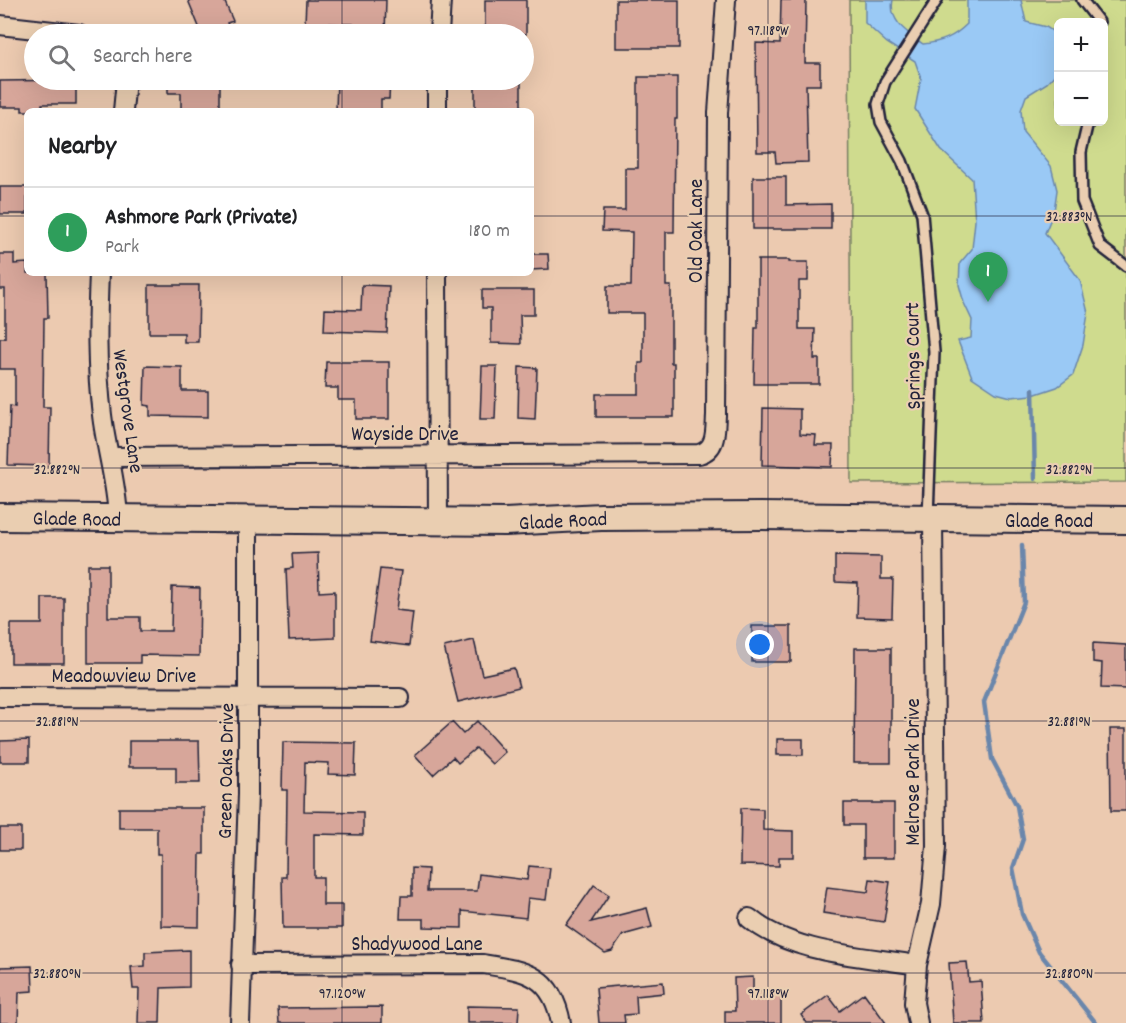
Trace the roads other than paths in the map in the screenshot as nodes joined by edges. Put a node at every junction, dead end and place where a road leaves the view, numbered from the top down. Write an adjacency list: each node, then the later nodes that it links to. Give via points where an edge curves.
1 (441, 0): 6 (street)
2 (726, 0): 17 (street, Old Oak Lane, via 718,113 716,415 713,444)
3 (937, 0): 22 (lane, Springs Court, via 885,81 878,104 880,122 902,161 922,214 934,352)
4 (1082, 0): 5 (lane)
5 (1096, 18)
6 (440, 24)
7 (0, 25): 8 (street)
8 (24, 28)
9 (125, 90): 11 (street)
10 (436, 90): 12 (street)
11 (123, 108)
12 (437, 108)
13 (1087, 126): 14 (lane, via 1081,152 1082,201 1100,246)
14 (1126, 266)
15 (99, 276): 19 (street, Westgrove Lane, via 98,374)
16 (437, 276): 18 (street)
17 (699, 454): 18 (street, Wayside Drive)
18 (437, 455): 19 (street, Wayside Drive); 25 (street)
19 (111, 457): 21 (street, Westgrove Lane)
20 (0, 517): 21 (main road, Glade Road)
21 (118, 519): 23 (main road, Glade Road)
22 (930, 519): 24 (main road, Glade Road); 25 (main road, Glade Road, via 743,516); 31 (street, Melrose Park Drive, via 936,846 932,904)
23 (248, 520): 25 (main road, Glade Road); 27 (street, Green Oaks Drive)
24 (1126, 520)
25 (438, 522)
26 (0, 697): 27 (street, Meadowview Drive)
27 (248, 698): 28 (street, Meadowview Drive); 30 (street, Green Oaks Drive)
28 (400, 698)
29 (749, 918): 31 (street, via 776,936 816,948)
30 (241, 966): 32 (street, Green Oaks Drive); 33 (street, Shadywood Lane, via 483,964 516,969 546,986 558,1005)
31 (917, 966): 34 (street, Melrose Park Drive, via 914,1003)
32 (240, 1023)
33 (561, 1023)
34 (918, 1023)

